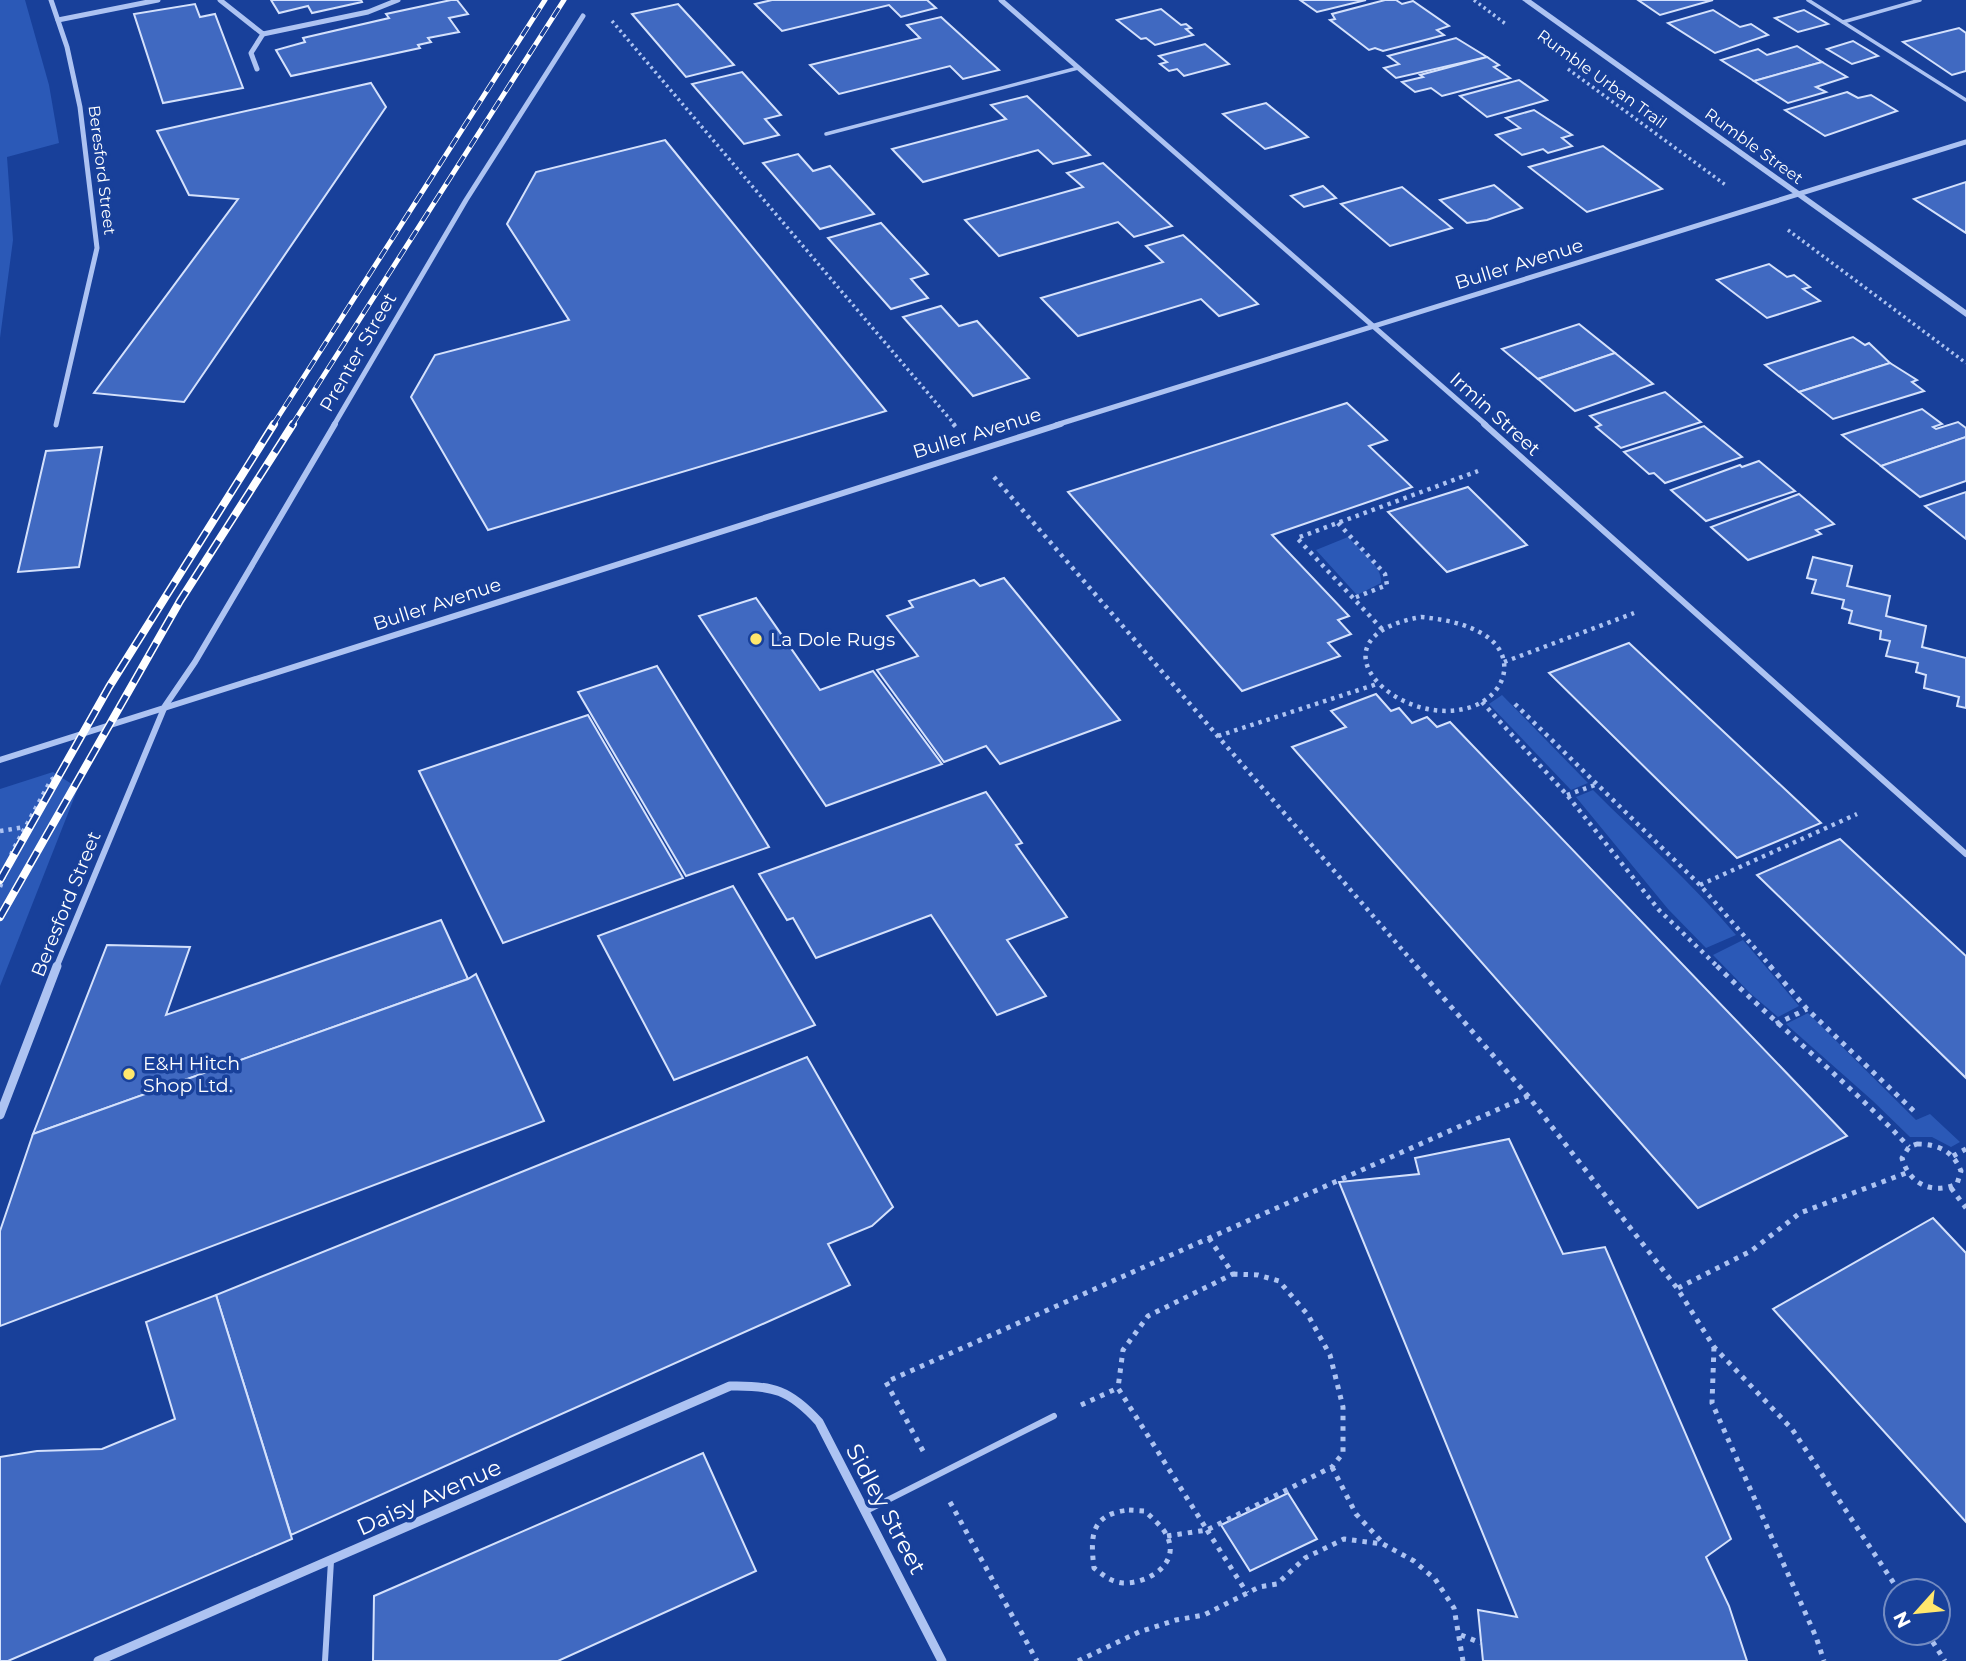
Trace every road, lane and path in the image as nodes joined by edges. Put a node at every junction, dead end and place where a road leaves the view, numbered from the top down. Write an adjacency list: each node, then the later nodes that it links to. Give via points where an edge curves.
1 (51, 0): 11 (street, Beresford Street)
2 (158, 0): 11 (street)
3 (220, 0): 15 (street)
4 (398, 0): 15 (street, via 368,12)
5 (1001, 0): 16 (street, Irmin Street)
6 (1474, 0): 14 (path)
7 (1526, 0): 23 (street, Rumble Street)
8 (1808, 0): 13 (lane)
9 (1920, 0): 13 (lane)
10 (583, 16): 40 (street, Prenter Street, via 466,200)
11 (58, 20): 28 (street, Beresford Street, via 80,107 97,248)
12 (612, 21): 29 (path)
13 (1843, 22): 19 (lane)
14 (1508, 25)
15 (263, 34): 18 (street, via 251,53)
16 (1078, 68): 20 (lane); 26 (street, Irmin Street)
17 (1567, 68): 22 (path, Rumble Urban Trail)
18 (257, 69)
19 (1966, 100)
20 (826, 134)
21 (1966, 142): 23 (street, Buller Avenue)
22 (1716, 177)
23 (1797, 195): 25 (street, Rumble Street); 26 (street, Buller Avenue)
24 (1799, 237): 27 (path)
25 (1966, 314)
26 (1372, 325): 40 (street, Buller Avenue); 49 (street, Irmin Street)
27 (1966, 363)
28 (56, 426)
29 (963, 435)
30 (1479, 471): 32 (path)
31 (991, 473): 41 (path)
32 (1338, 523): 33 (path, via 1385,574 1387,585); 33 (path, via 1297,538)
33 (1354, 598): 35 (path)
34 (1634, 613): 36 (path)
35 (1382, 629): 36 (path, via 1421,617 1443,618 1483,634); 37 (path, via 1370,640 1365,654 1367,669)
36 (1504, 662): 38 (path, via 1504,677 1497,691)
37 (1377, 684): 38 (path, via 1393,697 1438,710); 41 (path)
38 (1482, 702): 45 (path)
39 (1515, 704): 44 (path)
40 (165, 706): 42 (street, Buller Avenue); 56 (street, Beresford Street)
41 (1218, 736): 54 (path)
42 (0, 760)
43 (51, 780): 47 (path)
44 (1595, 785): 45 (path); 50 (path)
45 (1567, 795): 53 (path, via 1659,910)
46 (1857, 814): 50 (path)
47 (26, 827): 48 (path); 51 (path)
48 (0, 831)
49 (1966, 854)
50 (1700, 886): 52 (path)
51 (0, 887)
52 (1807, 1009): 53 (path); 55 (path)
53 (1776, 1024): 57 (path)
54 (1528, 1096): 63 (path); 65 (path)
55 (1917, 1114)
56 (0, 1115)
57 (1909, 1147): 59 (path, via 1936,1145); 60 (path, via 1902,1158)
58 (1966, 1149): 59 (path)
59 (1953, 1156): 61 (path, via 1961,1171)
60 (1906, 1173): 61 (path, via 1932,1189); 65 (path, via 1800,1213 1751,1251)
61 (1951, 1188): 62 (path)
62 (1966, 1208)
63 (1209, 1238): 64 (path); 71 (path, via 886,1382)
64 (1233, 1274): 68 (path, via 1148,1316 1123,1350); 70 (path, via 1279,1281 1308,1315 1330,1355 1343,1419 1343,1454)
65 (1678, 1288): 66 (path)
66 (1714, 1347): 77 (path, via 1792,1429); 87 (path, via 1712,1403)
67 (779, 1388): 72 (street, Sidley Street, via 799,1399 819,1422); 76 (street, Daisy Avenue, via 730,1386)
68 (1118, 1388): 69 (path); 73 (path)
69 (1054, 1416): 71 (lane)
70 (1332, 1467): 73 (path); 75 (path, via 1356,1514)
71 (935, 1474): 72 (lane); 84 (path)
72 (866, 1511): 83 (street, Sidley Street)
73 (1207, 1530): 74 (path); 78 (path)
74 (1167, 1536): 74 (path, via 1145,1511 1124,1509 1107,1515 1093,1531 1094,1568 1121,1584 1162,1571 1170,1556)
75 (1383, 1544): 78 (path, via 1344,1539 1305,1558 1277,1584); 79 (path, via 1436,1579 1454,1608)
76 (331, 1561): 81 (street, Daisy Avenue); 82 (lane)
77 (1890, 1577)
78 (1248, 1593): 85 (path, via 1204,1615 1139,1632)
79 (1460, 1635): 80 (path); 86 (path)
80 (1481, 1643)
81 (98, 1661)
82 (325, 1661)
83 (942, 1661)
84 (1037, 1661)
85 (1077, 1661)
86 (1463, 1661)
87 (1824, 1661)

